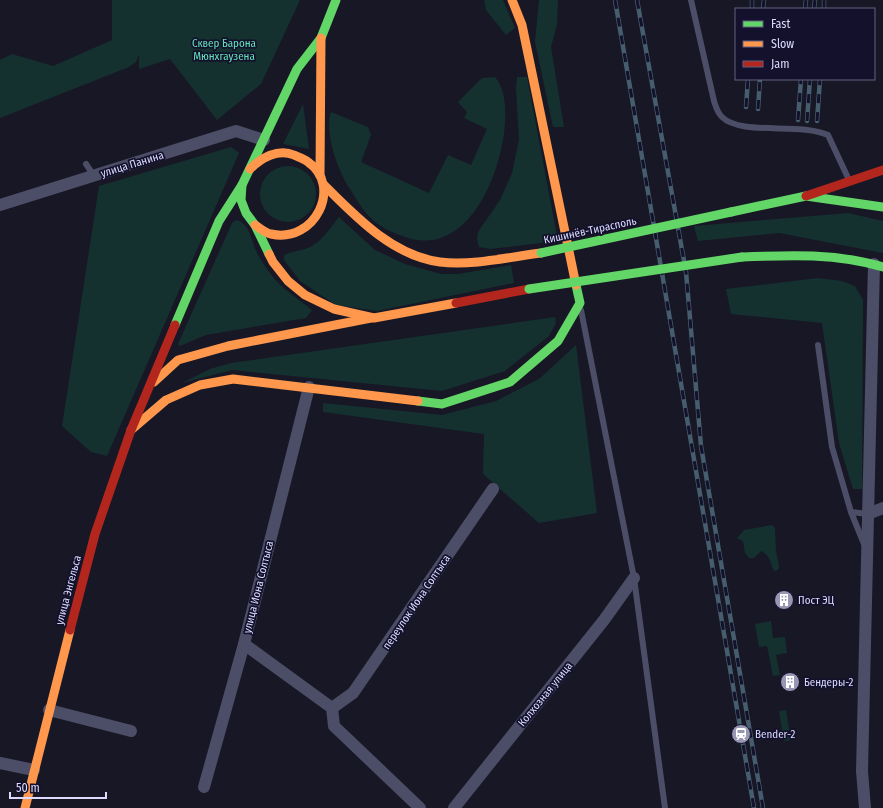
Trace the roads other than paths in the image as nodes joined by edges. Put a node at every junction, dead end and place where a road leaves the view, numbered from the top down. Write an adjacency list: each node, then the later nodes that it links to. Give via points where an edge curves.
1 (336, 0): 4 (main road)
2 (512, 0): 19 (main road, via 522,25)
3 (691, 0): 11 (lane, via 714,101 722,117 738,125 801,128 828,135)
4 (321, 38): 5 (main road, via 297,69); 9 (main road)
5 (264, 140): 8 (main road); 10 (street, улица Панина, via 236,131)
6 (86, 164): 10 (lane)
7 (883, 170): 11 (main road)
8 (248, 172): 9 (main road, via 258,161 270,154 285,152 299,156 312,164); 12 (main road)
9 (320, 175): 13 (main road)
10 (94, 176): 15 (street, улица Панина)
11 (850, 181): 14 (main road)
12 (242, 185): 17 (main road, via 242,200 246,214); 22 (main road, улица Энгельса, via 219,221)
13 (324, 185): 14 (main road, Кишинёв-Тирасполь, bridge, via 355,216 380,236 408,253 439,262 487,260 541,253); 17 (main road, via 324,202 317,218 304,230 288,236 270,234)
14 (806, 196): 16 (main road, Кишинёв-Тирасполь)
15 (0, 205)
16 (883, 207)
17 (255, 225): 20 (main road, via 273,262 288,281 305,295 334,309)
18 (878, 266): 20 (main road, bridge, via 832,256 796,254 742,257 529,289); 28 (street)
19 (580, 303): 23 (main road, via 558,341 510,382 442,404); 30 (lane)
20 (374, 318): 22 (main road, via 228,346 178,360)
21 (818, 345): 27 (lane, via 832,447)
22 (151, 384): 24 (main road, улица Энгельса)
23 (309, 388): 24 (main road, via 233,378 200,385 166,400); 31 (street, улица Иона Солтыса)
24 (131, 430): 33 (main road, улица Энгельса, via 95,534)
25 (493, 489): 32 (street, переулок Иона Солтыса, via 353,693)
26 (883, 508): 28 (street)
27 (851, 512): 28 (lane); 29 (lane)
28 (868, 514): 29 (street)
29 (867, 552): 42 (street, via 862,771)
30 (634, 578): 40 (street, Колхозная улица, via 604,620); 41 (lane)
31 (244, 644): 32 (street); 37 (street, улица Иона Солтыса)
32 (332, 708): 39 (street, via 334,726)
33 (49, 710): 34 (street); 36 (main road, улица Энгельса)
34 (131, 731)
35 (0, 763): 36 (street)
36 (34, 770): 38 (main road, улица Энгельса)
37 (204, 787)
38 (25, 808)
39 (420, 808)
40 (454, 808)
41 (665, 808)
42 (865, 808)

